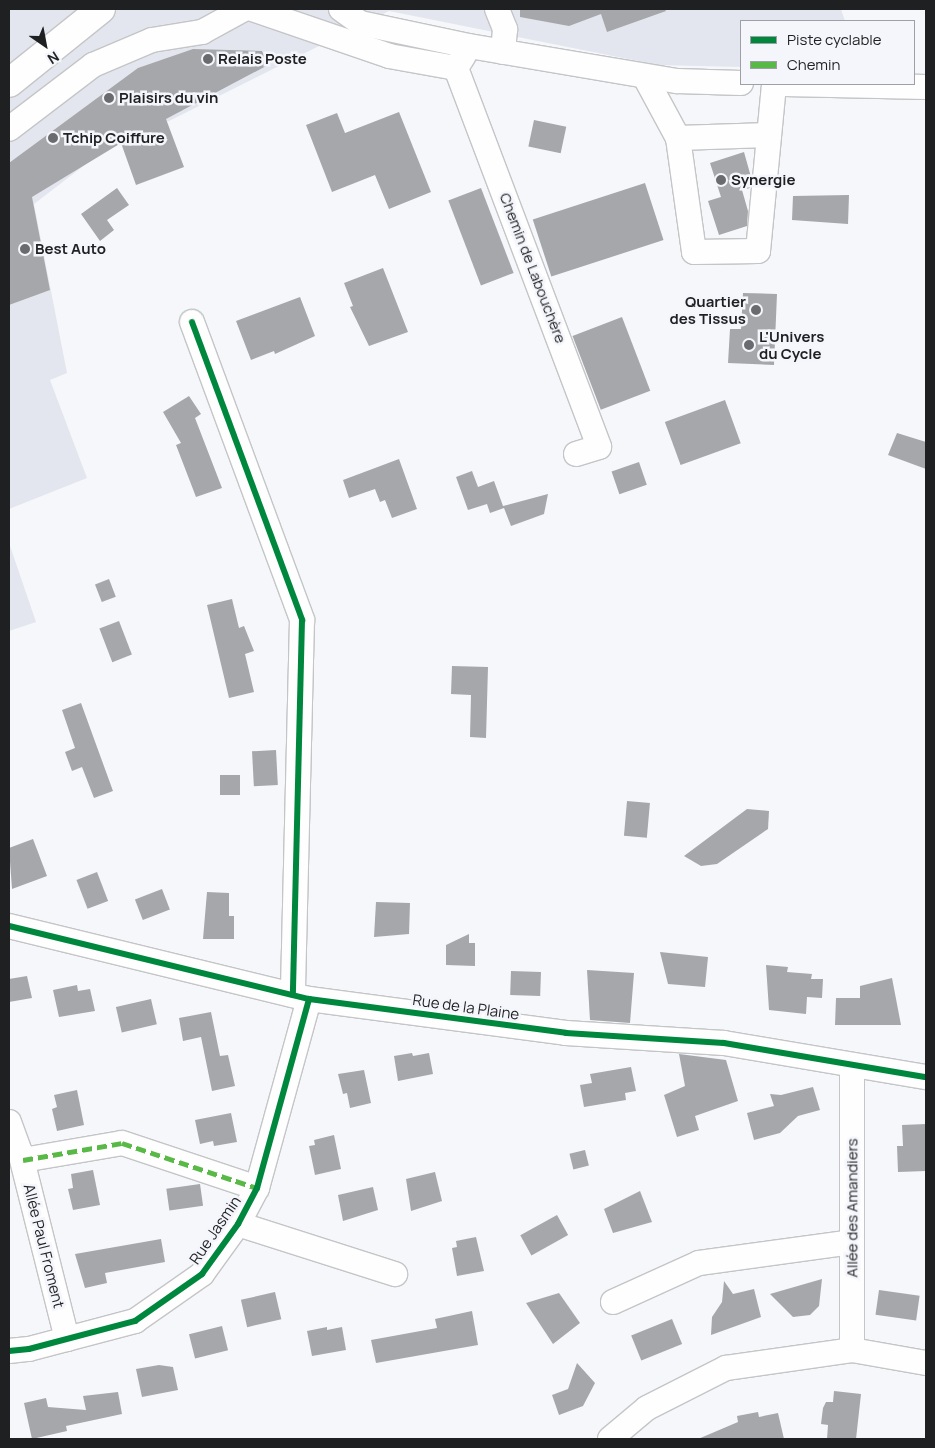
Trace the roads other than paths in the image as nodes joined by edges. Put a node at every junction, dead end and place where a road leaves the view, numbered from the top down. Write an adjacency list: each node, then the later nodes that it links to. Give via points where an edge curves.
1 (74, 9): 9 (main road)
2 (101, 9): 12 (main road)
3 (244, 9): 17 (street, via 202,32 152,40 93,65)
4 (252, 9): 10 (street, via 389,56)
5 (341, 9): 7 (street, via 360,23)
6 (497, 9): 8 (street, via 505,29)
7 (469, 46): 8 (street); 10 (street)
8 (503, 52): 11 (street)
9 (11, 60)
10 (456, 68): 21 (street, Chemin de Labouchère, via 534,267 599,447)
11 (645, 77): 13 (street); 19 (street)
12 (9, 83)
13 (740, 83)
14 (774, 85): 18 (street)
15 (831, 85): 16 (street)
16 (926, 87)
17 (9, 129)
18 (769, 135): 19 (street); 19 (street, via 758,251 694,252)
19 (678, 138)
20 (192, 322): 23 (street, Rue Jasmin, via 302,620)
21 (576, 454)
22 (9, 926): 23 (street, Rue de la Plaine)
23 (301, 997): 24 (street, Rue de la Plaine, via 566,1033 724,1044); 28 (street, Rue Jasmin)
24 (852, 1066): 25 (street, Rue de la Plaine); 30 (street, Allée des Amandiers)
25 (926, 1077)
26 (9, 1122): 27 (street, Allée Paul Froment)
27 (17, 1155): 28 (street, via 122,1143); 33 (street, Allée Paul Froment)
28 (258, 1188): 29 (street, Rue Jasmin)
29 (238, 1224): 31 (street); 33 (street, Rue Jasmin, via 202,1274 134,1321)
30 (852, 1242): 32 (street, via 699,1262); 34 (street, Allée des Amandiers)
31 (395, 1274)
32 (612, 1302)
33 (67, 1339): 35 (street, Rue Jasmin)
34 (852, 1350): 36 (street); 37 (street, via 726,1368 647,1408)
35 (9, 1351)
36 (926, 1363)
37 (610, 1439)

